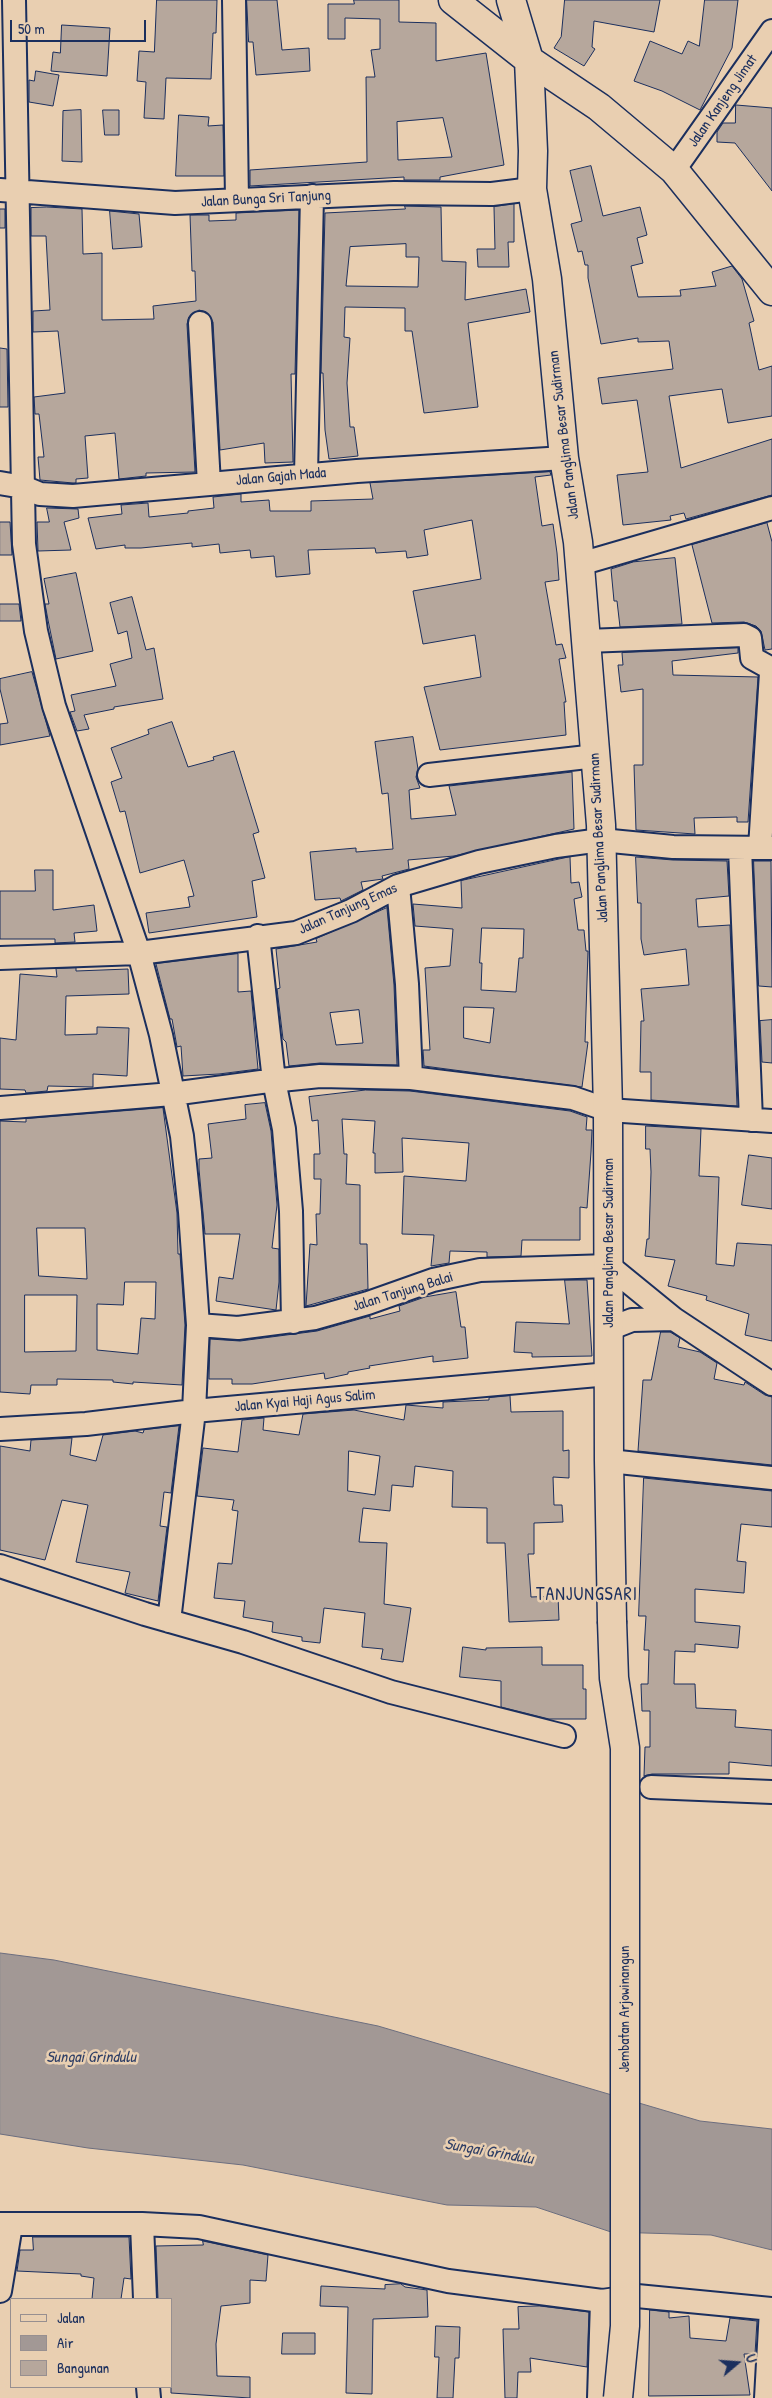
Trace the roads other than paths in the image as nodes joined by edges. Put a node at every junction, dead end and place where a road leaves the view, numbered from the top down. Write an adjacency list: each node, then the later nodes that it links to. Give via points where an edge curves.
1 (14, 0): 9 (street)
2 (234, 0): 11 (street)
3 (453, 0): 6 (main road)
4 (511, 0): 6 (main road, Jalan Panglima Besar Sudirman)
5 (772, 32): 7 (street, Jalan Kanjeng Jimat)
6 (529, 60): 7 (main road, via 599,107); 8 (main road, Jalan Panglima Besar Sudirman)
7 (674, 170): 12 (main road)
8 (532, 189): 10 (street, Jalan Bunga Sri Tanjung, via 492,194); 14 (main road, Jalan Panglima Besar Sudirman, via 547,279)
9 (8, 191): 11 (street, Jalan Bunga Sri Tanjung, via 175,203); 18 (street)
10 (312, 196): 11 (street, Jalan Bunga Sri Tanjung); 15 (street)
11 (237, 200)
12 (772, 290)
13 (200, 322): 17 (street)
14 (564, 458): 15 (street, Jalan Gajah Mada); 20 (main road, Jalan Panglima Besar Sudirman)
15 (306, 475): 17 (street, Jalan Gajah Mada)
16 (0, 483): 18 (street, Jalan Gajah Mada)
17 (209, 484): 18 (street, Jalan Gajah Mada, via 73,496 40,494)
18 (24, 487): 28 (street, via 24,544 36,631 54,706)
19 (772, 508): 20 (street)
20 (580, 564): 21 (main road, Jalan Panglima Besar Sudirman)
21 (586, 641): 22 (main road, Jalan Panglima Besar Sudirman); 25 (street, via 744,635 750,638 752,658 770,668 771,673)
22 (596, 756): 23 (street); 24 (main road, Jalan Panglima Besar Sudirman)
23 (430, 775)
24 (601, 840): 25 (street, Jalan Tanjung Emas, via 673,847); 26 (street, Jalan Tanjung Emas, via 480,862); 34 (main road, Jalan Panglima Besar Sudirman)
25 (757, 848): 35 (street)
26 (398, 886): 27 (street, Jalan Tanjung Emas, via 351,911 296,933); 30 (street)
27 (258, 936): 28 (street, Jalan Tanjung Emas); 31 (street)
28 (139, 953): 29 (street, Jalan Tanjung Emas); 32 (street, via 161,1035)
29 (0, 958)
30 (411, 1078): 31 (street, via 320,1076); 34 (street, via 573,1098)
31 (274, 1080): 32 (street); 38 (street, via 284,1129 291,1211)
32 (172, 1094): 33 (street); 39 (street, via 182,1136)
33 (0, 1108)
34 (608, 1110): 35 (street); 36 (main road, Jalan Panglima Besar Sudirman)
35 (762, 1120)
36 (610, 1266): 37 (street); 38 (street, Jalan Tanjung Balai, via 480,1270 433,1280 368,1303); 40 (main road, Jalan Panglima Besar Sudirman)
37 (674, 1319): 40 (street, via 632,1320); 42 (street)
38 (293, 1322): 39 (street, Jalan Tanjung Balai, via 238,1328)
39 (198, 1325): 43 (street)
40 (609, 1329): 41 (main road, Jalan Panglima Besar Sudirman)
41 (609, 1374): 43 (street, Jalan Kyai Haji Agus Salim); 45 (main road, Jalan Panglima Besar Sudirman)
42 (772, 1384)
43 (194, 1411): 44 (street, Jalan Kyai Haji Agus Salim, via 86,1424); 48 (street)
44 (0, 1429)
45 (609, 1461): 46 (street); 49 (main road, Jalan Panglima Besar Sudirman)
46 (772, 1478)
47 (0, 1566): 48 (street)
48 (169, 1621): 50 (street, via 243,1642 391,1692)
49 (612, 1621): 60 (main road, Jembatan Arjowinangun, bridge, via 614,1678 625,1748 625,2326)
50 (564, 1736)
51 (652, 1787): 52 (street)
52 (772, 1792)
53 (5, 2224): 54 (street); 55 (street)
54 (142, 2224): 56 (street); 57 (street, via 200,2227 448,2281)
55 (0, 2291)
56 (145, 2298)
57 (602, 2301): 58 (street, via 637,2296); 59 (street)
58 (771, 2309): 61 (street)
59 (599, 2398)
60 (618, 2398)
61 (766, 2398)

